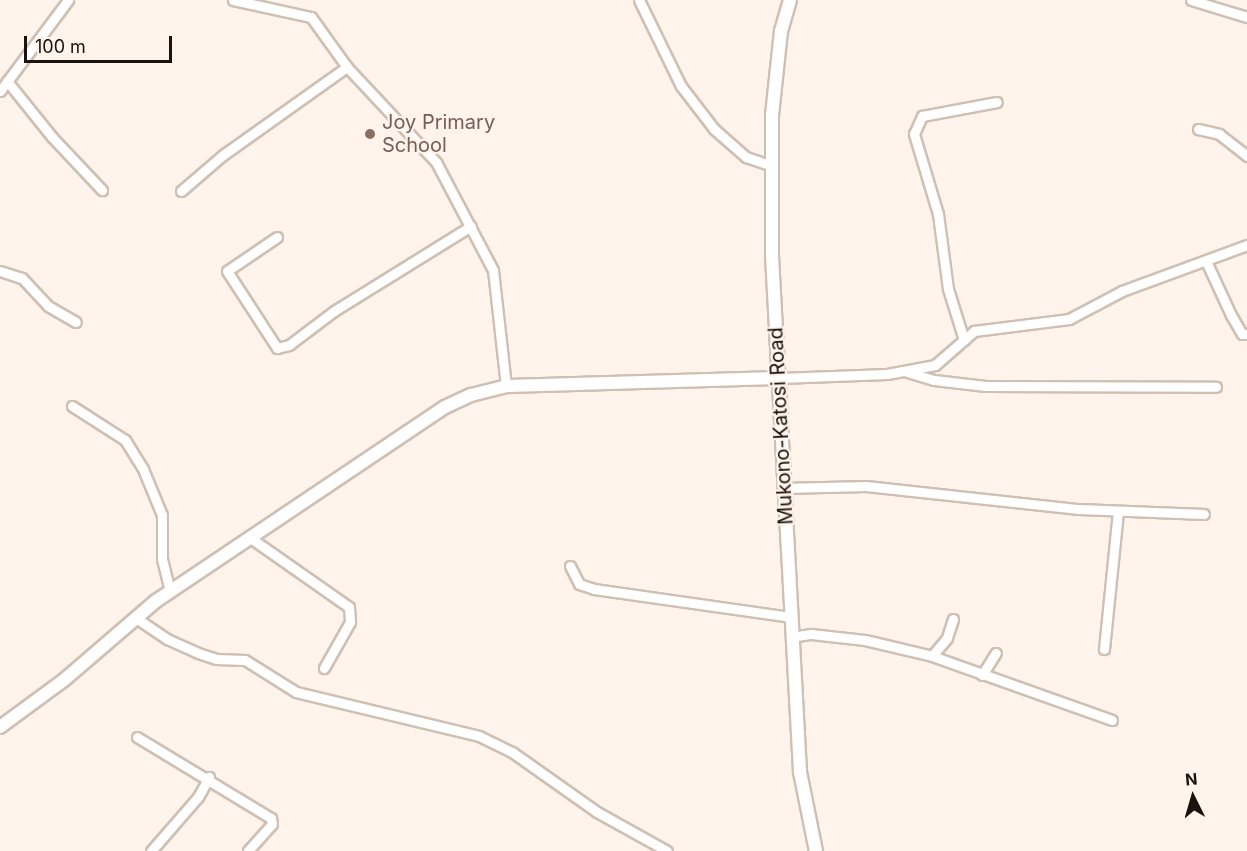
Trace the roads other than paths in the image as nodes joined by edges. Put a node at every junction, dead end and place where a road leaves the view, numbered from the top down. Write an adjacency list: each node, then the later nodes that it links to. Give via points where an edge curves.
1 (68, 0): 8 (street)
2 (233, 0): 7 (street, via 311,17)
3 (639, 0): 13 (street, via 681,86 714,129 746,157)
4 (790, 0): 13 (street, Mukono-Katosi Road, via 774,82)
5 (1191, 0): 6 (street)
6 (1247, 16)
7 (347, 67): 15 (street, via 209,166); 16 (street, via 436,162)
8 (7, 81): 9 (street); 14 (street)
9 (0, 91)
10 (997, 102): 23 (street, via 922,116 914,135 938,214 948,288)
11 (1198, 129): 12 (street, via 1219,134)
12 (1247, 156)
13 (772, 165): 25 (street, Mukono-Katosi Road)
14 (102, 190)
15 (181, 191)
16 (471, 226): 17 (street, via 334,311 289,345 277,348 227,271); 26 (street, via 489,258 499,294)
17 (277, 237)
18 (1247, 245): 19 (street)
19 (1206, 261): 22 (street, via 1231,315 1242,334); 23 (street, via 1122,291 1069,319 975,331)
20 (0, 272): 21 (street, via 22,278 48,306)
21 (76, 322)
22 (1247, 334)
23 (963, 340): 24 (street, via 935,365)
24 (902, 371): 25 (street); 27 (street, via 934,380 986,386)
25 (779, 378): 26 (street); 29 (street, Mukono-Katosi Road)
26 (506, 386): 32 (street, via 446,407)
27 (1216, 387)
28 (72, 406): 34 (street, via 125,440 143,469 162,515 162,559)
29 (783, 488): 30 (street, via 866,486); 35 (street, Mukono-Katosi Road)
30 (1118, 512): 31 (street); 39 (street)
31 (1204, 514)
32 (249, 537): 34 (street); 42 (street, via 349,607 350,622)
33 (570, 566): 35 (street, via 579,584 594,588)
34 (170, 591): 36 (street)
35 (790, 617): 38 (street, Mukono-Katosi Road)
36 (136, 618): 45 (street, via 64,680); 50 (street, via 167,639 198,653 216,659 245,660 296,693 479,736 512,752 597,812)
37 (953, 619): 41 (street, via 947,638)
38 (791, 637): 41 (street, via 811,634 866,640); 51 (street, Mukono-Katosi Road, via 800,772)
39 (1104, 649)
40 (996, 653): 43 (street)
41 (932, 656): 43 (street)
42 (324, 668)
43 (982, 675): 44 (street)
44 (1112, 720)
45 (0, 727)
46 (137, 737): 47 (street)
47 (209, 777): 48 (street, via 198,796); 49 (street, via 271,818 272,824)
48 (151, 851)
49 (248, 851)
50 (667, 851)
51 (816, 851)

